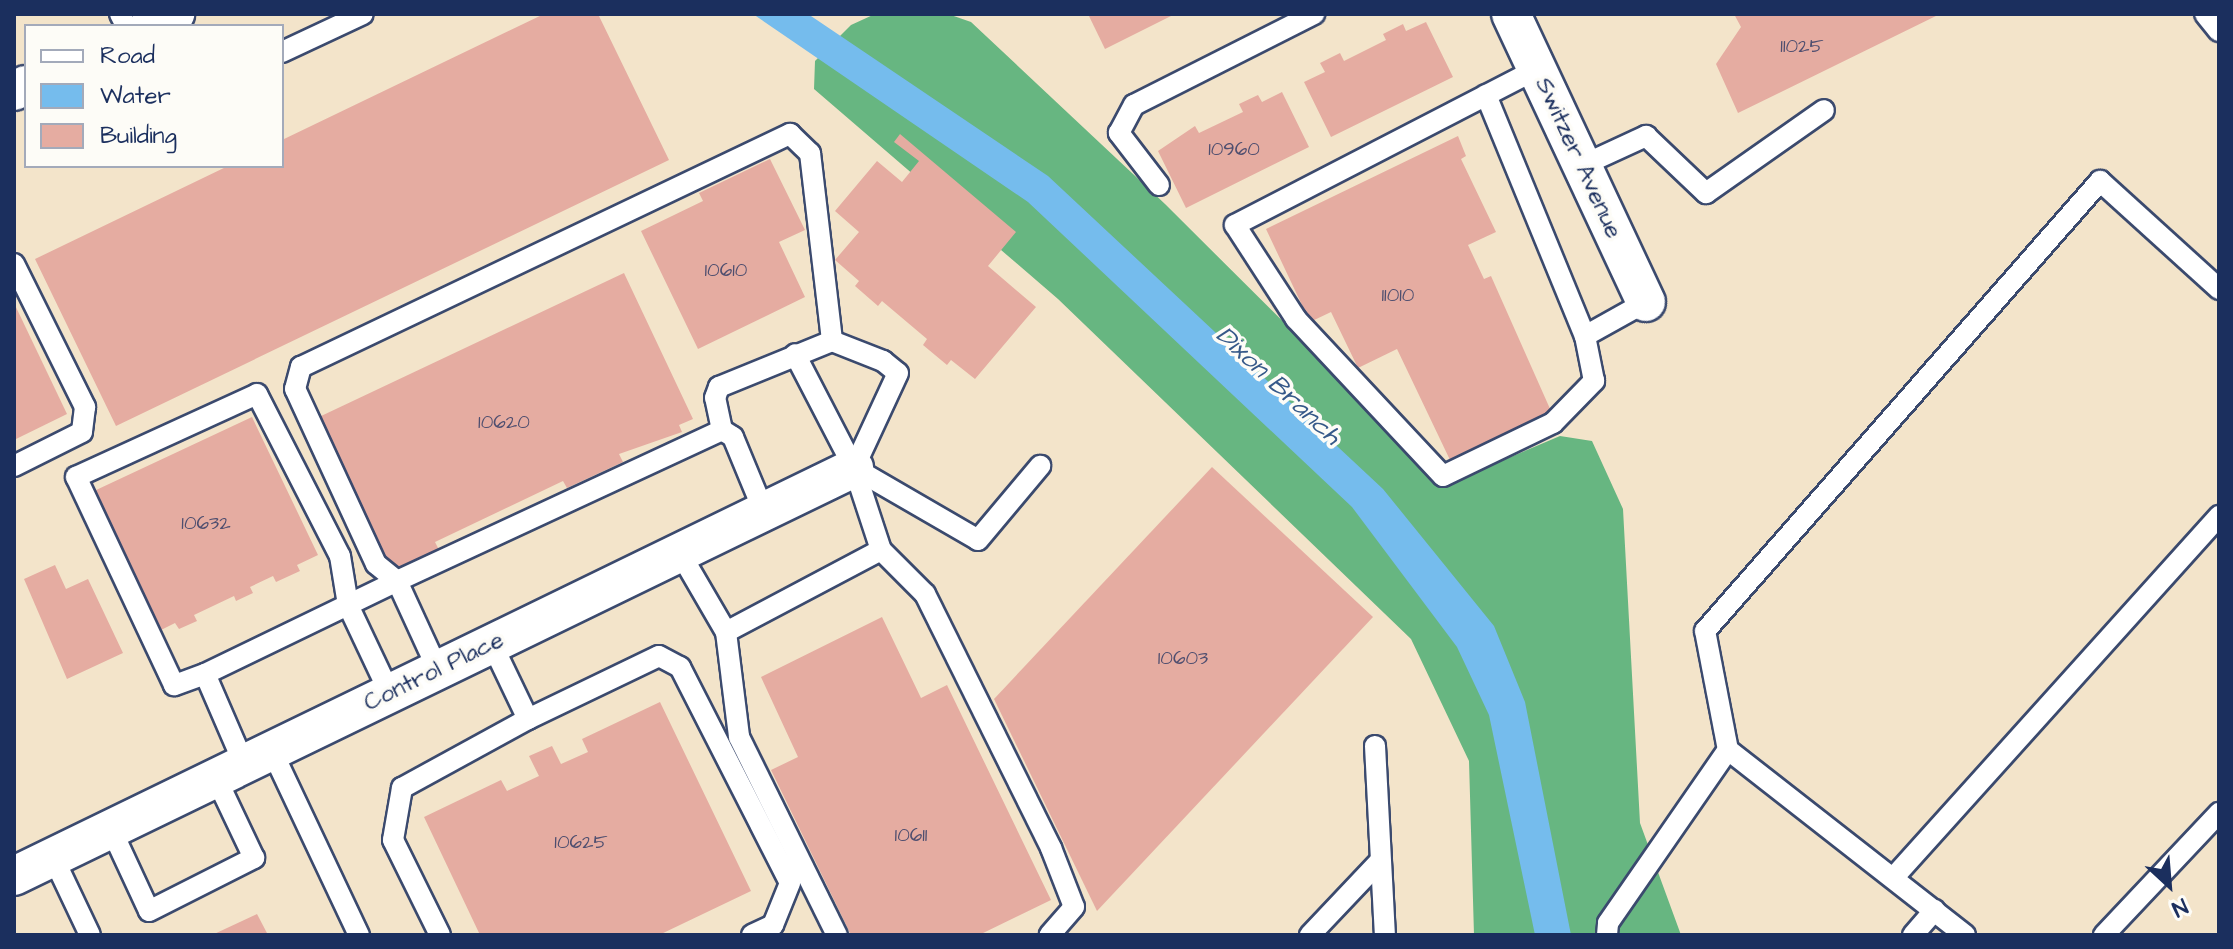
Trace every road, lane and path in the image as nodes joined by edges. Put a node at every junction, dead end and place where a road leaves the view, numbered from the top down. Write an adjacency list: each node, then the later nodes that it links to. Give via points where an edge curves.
1 (363, 14): 6 (lane)
2 (1314, 14): 11 (lane, via 1134,105 1119,133)
3 (1511, 14): 7 (street, Switzer Avenue)
4 (2205, 14): 5 (lane)
5 (2219, 31)
6 (284, 51)
7 (1537, 69): 8 (lane); 10 (street, Switzer Avenue)
8 (1486, 95): 15 (lane); 15 (lane, via 1235,225 1296,319 1443,476 1553,423 1594,381)
9 (1824, 110): 10 (lane, via 1706,193 1646,136)
10 (1581, 166): 14 (street, Switzer Avenue)
11 (1159, 185)
12 (14, 264): 19 (lane, via 85,407 82,432)
13 (2219, 289): 35 (lane, via 2100,181 1705,631)
14 (1646, 302): 15 (lane)
15 (1585, 336)
16 (832, 341): 17 (lane); 21 (lane, via 883,361 898,373); 26 (lane, via 810,153 790,134 301,367 295,389 376,564)
17 (795, 354): 18 (lane, via 719,387 715,398); 21 (lane)
18 (722, 430): 22 (lane, via 733,437); 26 (lane)
19 (14, 466)
20 (1040, 466): 21 (lane, via 978,540)
21 (854, 468): 22 (street, Control Place); 24 (lane)
22 (764, 512): 25 (street, Control Place)
23 (2219, 516): 42 (lane)
24 (881, 550): 28 (lane); 49 (lane, via 925,594 1051,848 1074,907)
25 (680, 553): 28 (lane); 29 (street, Control Place)
26 (397, 581): 27 (lane); 30 (lane)
27 (348, 605): 31 (lane); 31 (lane, via 340,556 257,394 76,477 174,685); 32 (lane)
28 (726, 632): 48 (lane, via 739,737)
29 (492, 644): 30 (street, Control Place); 33 (lane)
30 (438, 670): 32 (street, Control Place)
31 (205, 674): 36 (lane)
32 (390, 694): 36 (street, Control Place)
33 (528, 719): 46 (lane, via 402,788 393,840); 47 (lane, via 659,656 680,667 790,883 773,925)
34 (1375, 746): 40 (lane)
35 (1728, 750): 42 (lane); 52 (lane, via 1608,923)
36 (244, 764): 38 (street, Control Place); 38 (lane, via 254,858 149,911); 45 (lane)
37 (2219, 813): 55 (lane)
38 (111, 829): 39 (street, Control Place)
39 (53, 857): 41 (street, Control Place); 44 (lane)
40 (1378, 863): 50 (lane); 51 (lane)
41 (14, 876)
42 (1894, 877): 43 (lane)
43 (1935, 910): 53 (lane); 54 (lane)
44 (90, 935)
45 (359, 935)
46 (440, 935)
47 (752, 935)
48 (837, 935)
49 (1050, 935)
50 (1310, 935)
51 (1385, 935)
52 (1607, 935)
53 (1913, 935)
54 (1965, 935)
55 (2104, 935)

